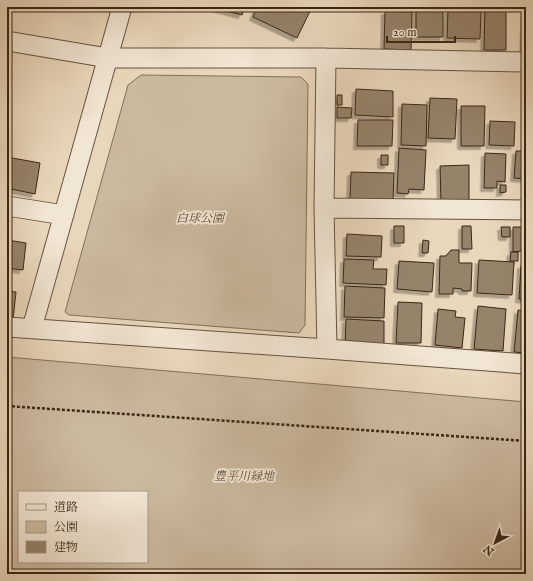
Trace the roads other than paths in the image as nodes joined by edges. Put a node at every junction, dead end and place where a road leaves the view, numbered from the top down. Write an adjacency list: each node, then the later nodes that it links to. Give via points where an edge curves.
1 (122, 7): 3 (street)
2 (7, 41): 3 (street)
3 (108, 58): 4 (street); 9 (street)
4 (326, 58): 5 (street); 7 (street)
5 (526, 62)
6 (7, 206): 9 (street)
7 (324, 208): 8 (street); 12 (street)
8 (526, 210)
9 (64, 215): 11 (street)
10 (7, 327): 11 (street)
11 (32, 328): 12 (street)
12 (327, 349): 13 (street)
13 (526, 364)

